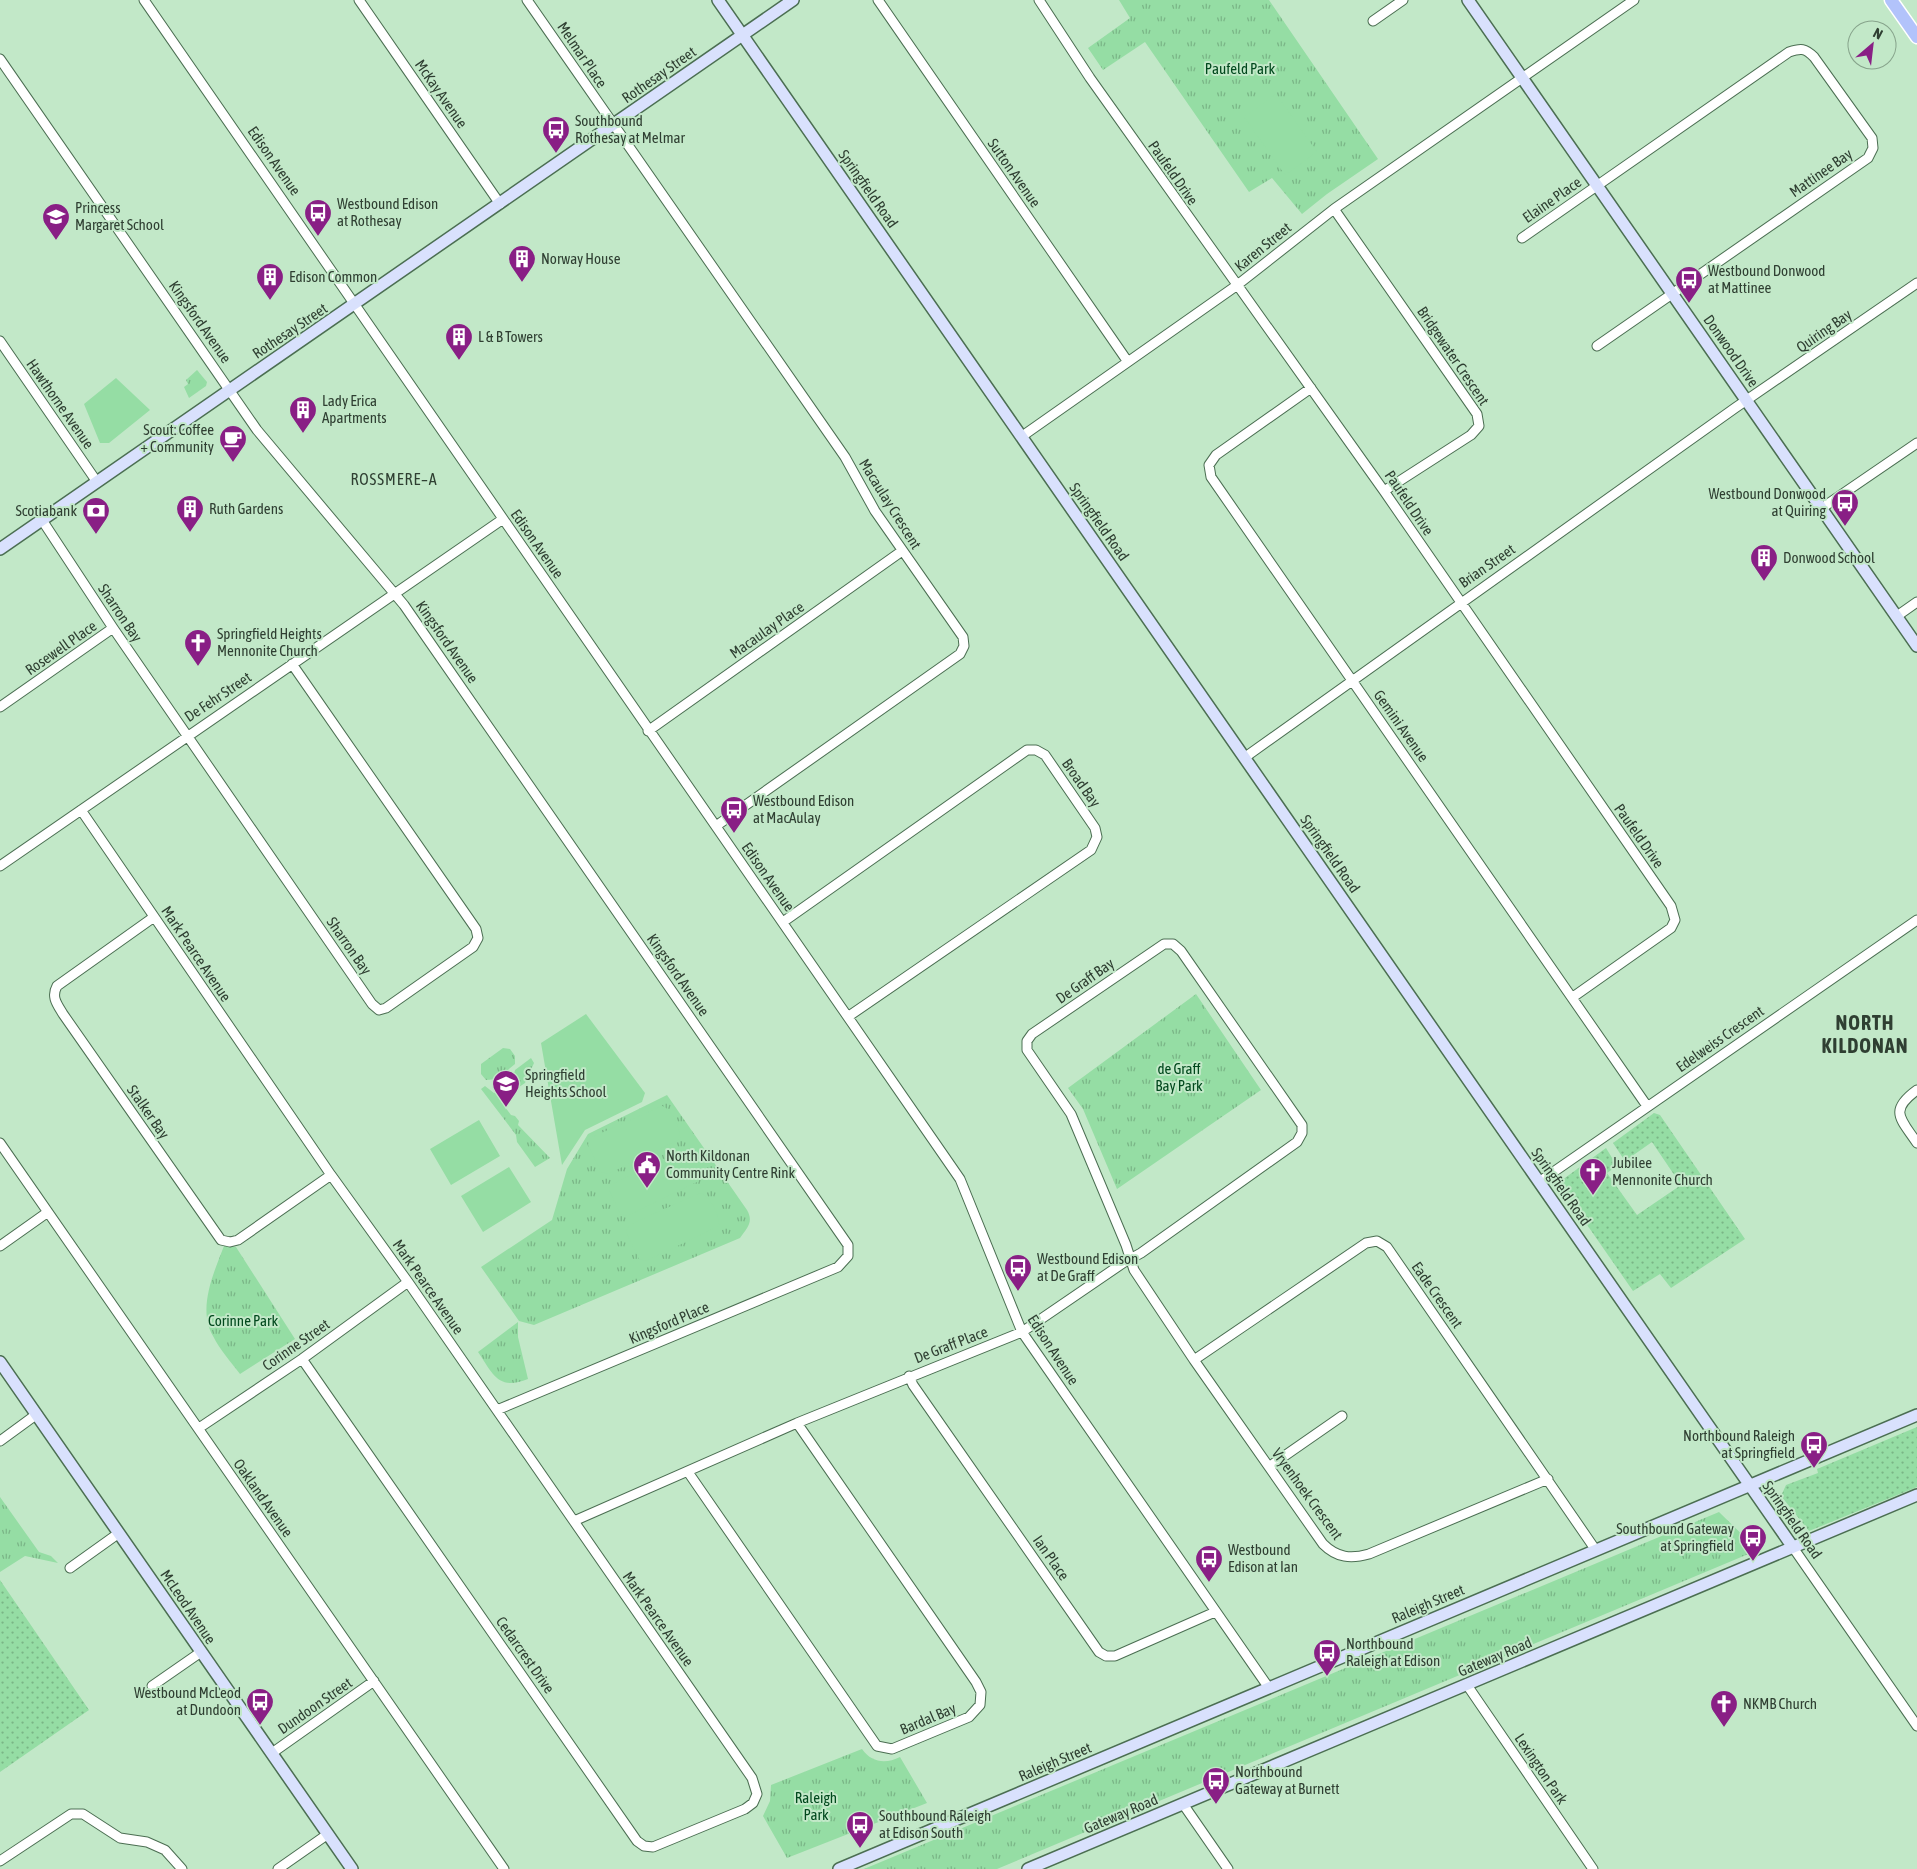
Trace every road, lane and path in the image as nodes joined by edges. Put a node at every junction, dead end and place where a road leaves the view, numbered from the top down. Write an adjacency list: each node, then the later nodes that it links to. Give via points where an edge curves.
1 (144, 0): 25 (street, Edison Avenue)
2 (359, 0): 19 (street, McKay Avenue)
3 (527, 0): 17 (street, Melmar Place)
4 (718, 0): 13 (street, Springfield Road)
5 (793, 0): 13 (street, Rothesay Street)
6 (878, 0): 28 (street, Sutton Avenue)
7 (1039, 0): 23 (street, Paufeld Drive)
8 (1403, 0): 12 (street)
9 (1468, 0): 16 (street, Donwood Drive)
10 (1634, 0): 16 (street, Karen Street)
11 (1891, 0): 14 (main road)
12 (1373, 21)
13 (743, 35): 17 (street, Rothesay Street); 32 (street, Springfield Road)
14 (1917, 37)
15 (0, 59): 30 (street, Kingsford Avenue)
16 (1522, 79): 18 (street, Donwood Drive); 20 (street, Karen Street)
17 (613, 125): 19 (street, Rothesay Street); 40 (street, Macaulay Crescent, via 845,457)
18 (1597, 185): 21 (street, Elaine Place); 24 (street, Donwood Drive); 24 (street, Mattinee Bay, via 1799,48 1814,57 1872,138 1873,148 1868,158)
19 (500, 204): 25 (street, Rothesay Street)
20 (1334, 208): 23 (street, Karen Street); 35 (street, Bridgewater Crescent, via 1477,414 1479,426 1471,435)
21 (1522, 238)
22 (1917, 283): 31 (street, Quiring Bay)
23 (1236, 286): 28 (street, Karen Street); 29 (street, Paufeld Drive)
24 (1672, 293): 27 (street); 31 (street, Donwood Drive)
25 (354, 305): 30 (street, Rothesay Street); 37 (street, Edison Avenue)
26 (0, 341): 34 (street, Hawthorne Avenue)
27 (1597, 346)
28 (1128, 362): 32 (street, Karen Street)
29 (1311, 388): 35 (street, Paufeld Drive); 48 (street, Gemini Avenue, via 1216,455 1209,465 1211,477)
30 (230, 389): 34 (street, Rothesay Street); 41 (street, Kingsford Avenue, via 267,443)
31 (1747, 400): 36 (street, Donwood Drive); 42 (street, Brian Street)
32 (1022, 437): 52 (street, Springfield Road)
33 (1917, 443): 36 (street)
34 (97, 482): 38 (street, Rothesay Street)
35 (1384, 491): 42 (street, Paufeld Drive)
36 (1822, 508): 44 (street, Donwood Drive)
37 (503, 519): 41 (street, De Fehr Street); 50 (street, Edison Avenue)
38 (42, 520): 39 (street, Rothesay Street); 45 (street, Sharron Bay)
39 (0, 549)
40 (902, 551): 50 (street, Macaulay Place); 54 (street, Macaulay Crescent, via 963,637 964,646 960,654)
41 (395, 594): 47 (street, De Fehr Street); 70 (street, Kingsford Avenue, via 840,1233 848,1245)
42 (1460, 602): 48 (street, Brian Street); 59 (street, Paufeld Drive, via 1674,912 1675,920 1666,932)
43 (1917, 602): 44 (street)
44 (1897, 616): 46 (street, Donwood Drive)
45 (113, 628): 49 (street, Rosewell Place); 51 (street, Sharron Bay)
46 (1917, 646)
47 (292, 664): 51 (street, De Fehr Street); 51 (street, Sharron Bay, via 476,929 478,938 473,947 386,1008 379,1010 372,1004)
48 (1352, 679): 52 (street, Brian Street); 59 (street, Gemini Avenue)
49 (0, 707)
50 (648, 730): 54 (street, Edison Avenue)
51 (187, 735): 53 (street, De Fehr Street)
52 (1244, 758): 67 (street, Springfield Road)
53 (81, 810): 55 (street, De Fehr Street); 56 (street, Mark Pearce Avenue)
54 (716, 826): 58 (street, Edison Avenue)
55 (0, 866)
56 (154, 917): 66 (street, Mark Pearce Avenue); 66 (street, Stalker Bay, via 57,986 54,998 63,1014 221,1240 238,1240)
57 (1917, 920): 62 (street, Edelweiss Crescent)
58 (783, 922): 60 (street, Edison Avenue); 60 (street, Broad Bay, via 1027,750 1045,755 1095,828 1098,837 1091,850)
59 (1573, 997): 62 (street, Gemini Avenue)
60 (849, 1016): 73 (street, Edison Avenue, via 960,1179)
61 (1917, 1090): 65 (street, via 1899,1107 1899,1117)
62 (1647, 1106): 67 (street, Edelweiss Crescent)
63 (1302, 1133): 71 (street, De Graff Place, via 1297,1142); 71 (street, De Graff Bay, via 1302,1125 1173,944 1164,944 1032,1034 1027,1041 1027,1050 1070,1114)
64 (0, 1143): 68 (street, Oakland Avenue)
65 (1917, 1143)
66 (331, 1175): 72 (street, Mark Pearce Avenue)
67 (1539, 1182): 88 (street, Springfield Road)
68 (48, 1212): 69 (street); 83 (street, Oakland Avenue)
69 (0, 1246)
70 (848, 1256): 78 (street, Kingsford Place, via 838,1267)
71 (1130, 1258): 73 (street, De Graff Place); 75 (street, Vryenhoek Crescent, via 1134,1270)
72 (408, 1282): 74 (street, Corinne Street); 78 (street, Mark Pearce Avenue)
73 (1022, 1332): 77 (street, De Graff Place); 95 (street, Edison Avenue)
74 (302, 1359): 83 (street, Corinne Street); 103 (street, Cedarcrest Drive, via 637,1841 653,1847 744,1809 757,1794)
75 (1194, 1360): 85 (street, Vryenhoek Crescent); 87 (street, Eade Crescent, via 1366,1243 1377,1242 1387,1247)
76 (0, 1362): 79 (street, McLeod Avenue)
77 (909, 1376): 82 (street, De Graff Place); 95 (street, Ian Place, via 1099,1652 1115,1656)
78 (497, 1410): 90 (street, Mark Pearce Avenue)
79 (37, 1414): 84 (street); 91 (street, McLeod Avenue)
80 (1917, 1415): 88 (street, Raleigh Street)
81 (1342, 1416): 85 (street)
82 (797, 1423): 86 (street, De Graff Place); 86 (street, Bardal Bay, via 976,1682 981,1692 980,1705 969,1717 892,1749 877,1746)
83 (198, 1428): 97 (street, Oakland Avenue)
84 (0, 1441)
85 (1270, 1466): 87 (street, Vryenhoek Crescent, via 1331,1552 1355,1558)
86 (688, 1472): 90 (street, De Graff Place)
87 (1548, 1479): 93 (street, Eade Crescent)
88 (1749, 1484): 92 (street, Springfield Road); 93 (street, Raleigh Street)
89 (1917, 1495): 92 (street, Gateway Road)
90 (574, 1521): 103 (street, Mark Pearce Avenue)
91 (119, 1533): 94 (street); 96 (street, McLeod Avenue)
92 (1792, 1546): 98 (street, Gateway Road); 101 (street, Springfield Road)
93 (1595, 1549): 100 (street, Raleigh Street)
94 (70, 1568)
95 (1215, 1612): 100 (street, Edison Avenue)
96 (200, 1652): 99 (street); 102 (street, McLeod Avenue)
97 (374, 1681): 102 (street, Dundoon Street); 110 (street, Oakland Avenue)
98 (1467, 1685): 104 (street, Gateway Road); 114 (street, Lexington Park)
99 (152, 1686)
100 (1269, 1688): 111 (street, Raleigh Street)
101 (1917, 1726)
102 (272, 1753): 105 (street, McLeod Avenue)
103 (752, 1778)
104 (1183, 1804): 112 (street, Gateway Road); 113 (street)
105 (328, 1834): 108 (street); 109 (street, McLeod Avenue)
106 (0, 1861): 107 (street, via 64,1817 83,1814 120,1838 147,1842 165,1850)
107 (182, 1869)
108 (278, 1869)
109 (352, 1869)
110 (504, 1869)
111 (839, 1869)
112 (1028, 1869)
113 (1228, 1869)
114 (1593, 1869)

